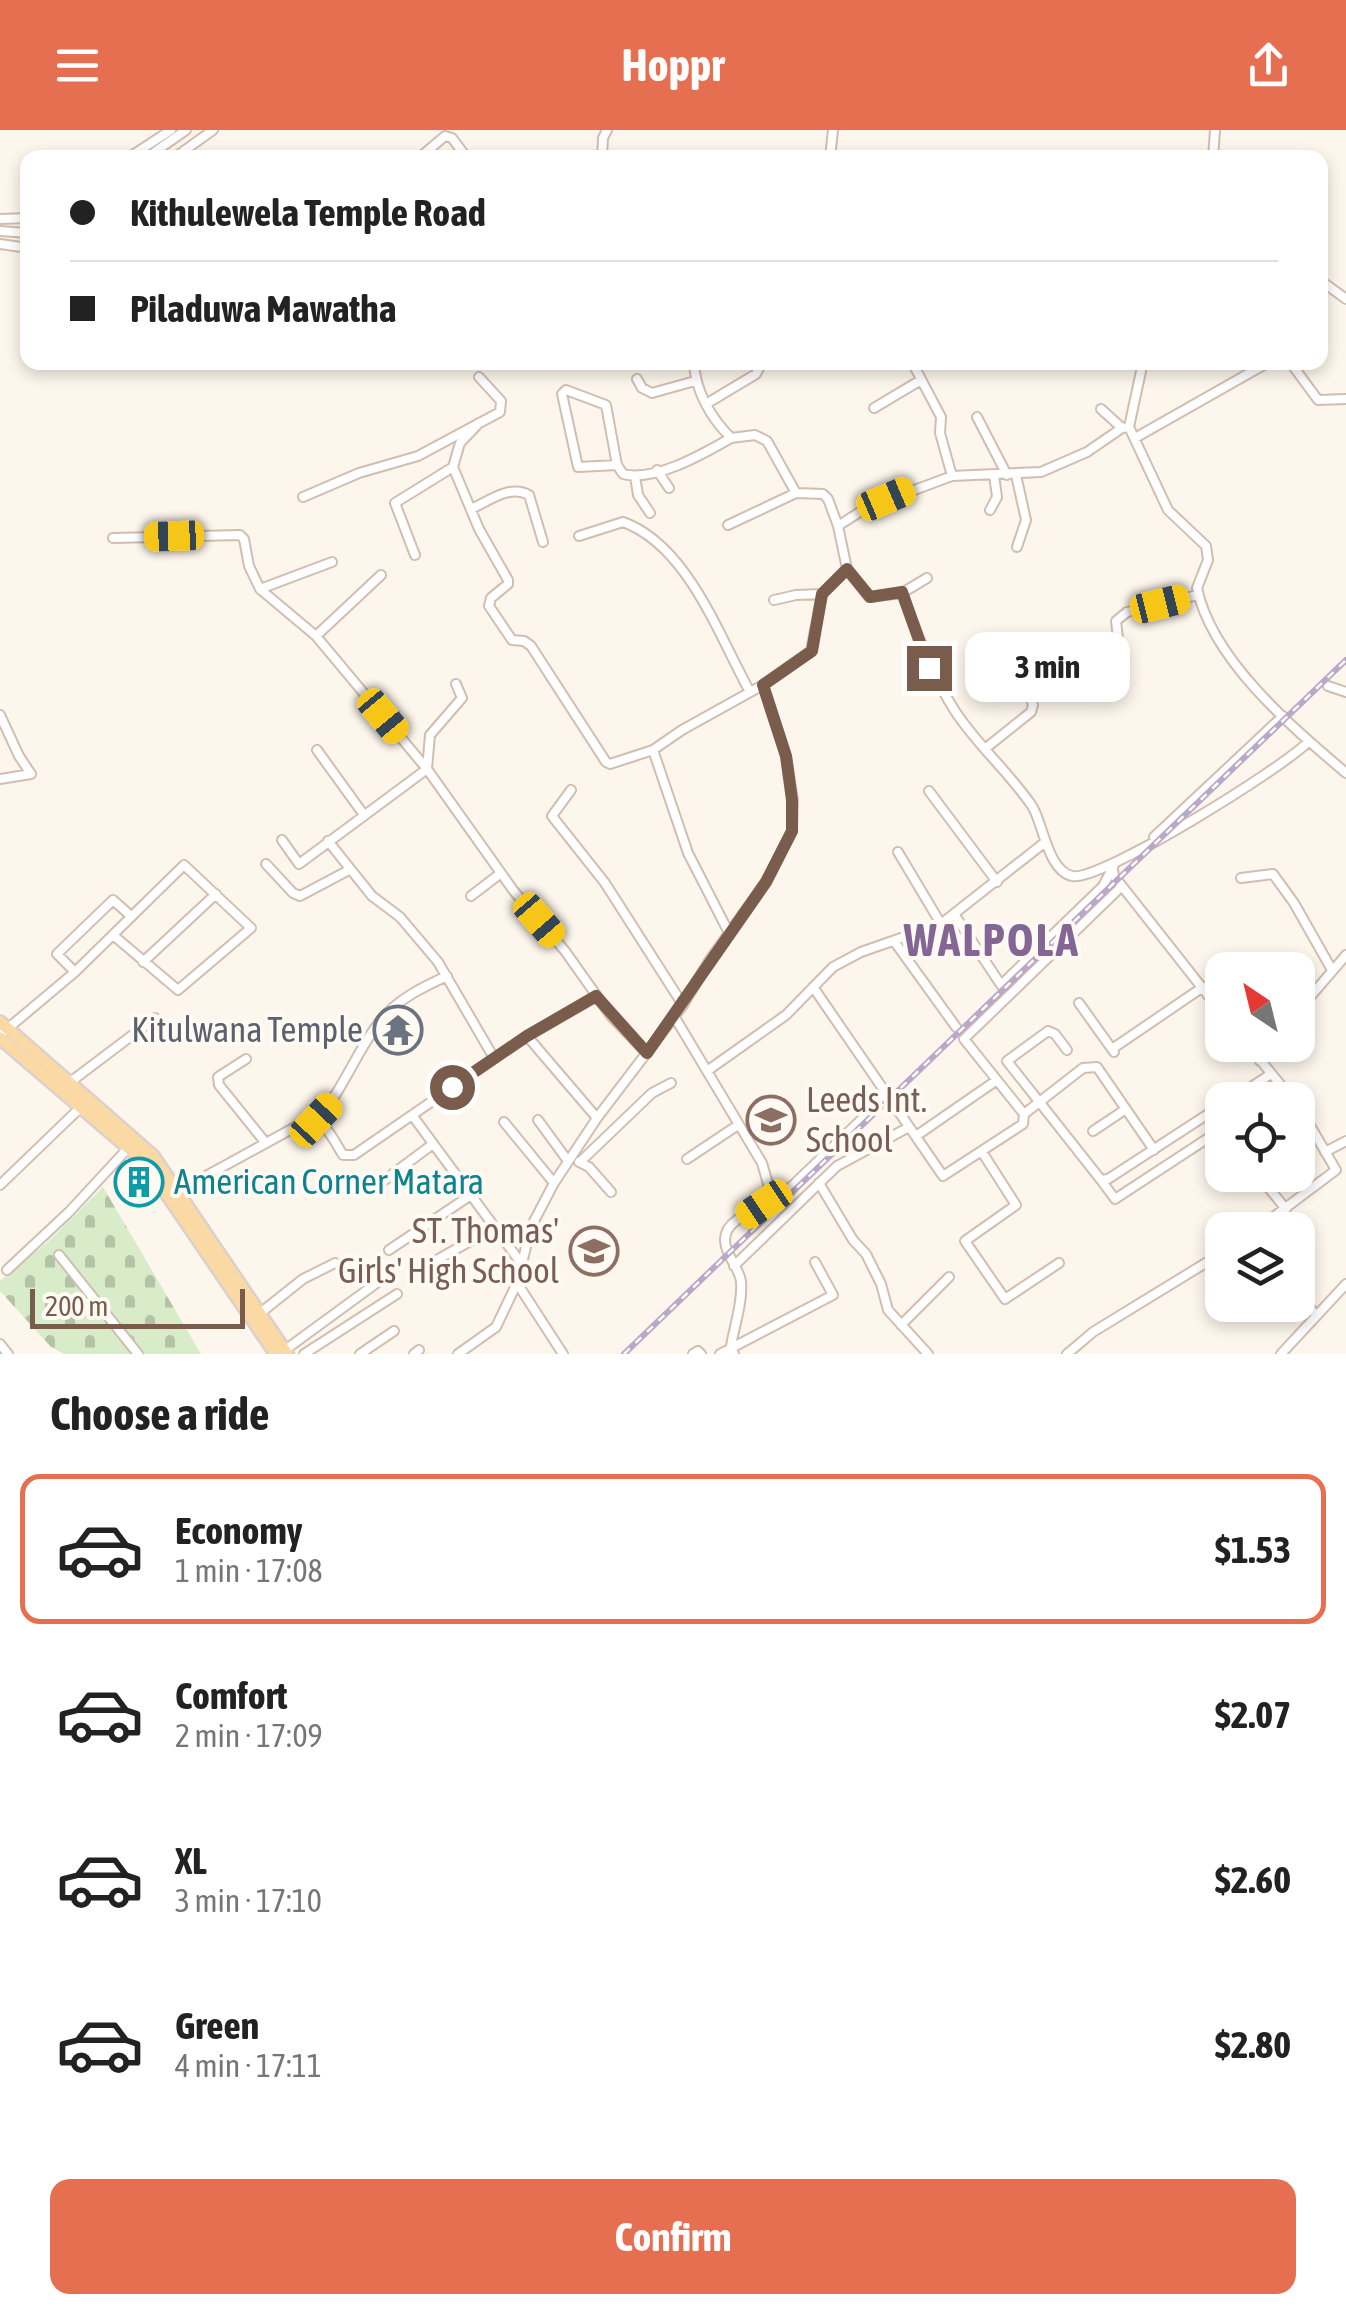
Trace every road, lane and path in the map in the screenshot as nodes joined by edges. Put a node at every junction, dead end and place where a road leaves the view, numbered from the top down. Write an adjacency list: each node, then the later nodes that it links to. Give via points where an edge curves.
1 (171, 130): 5 (street)
2 (186, 130): 6 (street)
3 (212, 130): 7 (street)
4 (449, 134): 8 (street)
5 (140, 150)
6 (157, 150)
7 (185, 150)
8 (428, 150)
9 (694, 370): 17 (street)
10 (758, 370): 20 (street)
11 (916, 370): 18 (street)
12 (1141, 370): 25 (street)
13 (1256, 370): 27 (street)
14 (1296, 370): 19 (street, via 1318,400)
15 (479, 376): 24 (street, via 503,407)
16 (636, 379): 17 (street, via 652,394)
17 (695, 380): 20 (street)
18 (921, 380): 21 (street); 36 (street, via 941,417)
19 (1346, 399)
20 (706, 404): 26 (street)
21 (874, 408)
22 (1101, 408): 25 (street)
23 (977, 417): 34 (street)
24 (479, 422): 30 (street, via 460,444); 39 (street, via 418,456)
25 (1126, 427): 27 (street); 28 (street)
26 (730, 438): 31 (street, via 690,462); 38 (street, via 767,441)
27 (1135, 438): 57 (street, via 1168,510 1206,546)
28 (1066, 461): 33 (street); 34 (street)
29 (617, 466): 29 (street, via 606,405 566,390 575,462 585,468); 35 (street)
30 (453, 467): 40 (street); 49 (street, via 395,503)
31 (656, 470): 35 (street); 37 (street)
32 (994, 474): 34 (street); 36 (street); 41 (street, via 997,497)
33 (1073, 474)
34 (1012, 475): 48 (street, via 1026,520)
35 (635, 476): 42 (street)
36 (952, 476): 44 (street, via 866,508)
37 (669, 488)
38 (796, 494): 43 (street); 44 (street, via 823,494)
39 (304, 497)
40 (471, 509): 47 (street, via 521,490 529,496); 70 (street, via 508,580 488,603 512,640 531,646 606,762)
41 (990, 510)
42 (650, 513)
43 (728, 525)
44 (838, 526): 51 (street)
45 (580, 536): 63 (street, via 623,522 658,540 694,589)
46 (113, 538): 54 (street, via 236,534)
47 (543, 542)
48 (1017, 547)
49 (416, 556)
50 (332, 562): 54 (street)
51 (847, 569): 55 (street, via 870,597); 56 (street)
52 (382, 574): 59 (street)
53 (926, 578): 55 (street)
54 (260, 589): 59 (street)
55 (902, 592): 68 (street, via 929,668)
56 (822, 594): 58 (street); 61 (street, via 812,651)
57 (1198, 595): 66 (street, via 1220,642); 68 (street, via 1119,616 1119,647 1048,666 1027,679 1031,712)
58 (774, 600)
59 (316, 636): 71 (street)
60 (456, 684): 71 (street, via 462,698 430,735)
61 (763, 685): 63 (street); 93 (street, via 786,756 792,831)
62 (1328, 686): 64 (street)
63 (749, 690): 70 (street)
64 (1346, 692)
65 (0, 715): 73 (street, via 32,774)
66 (1283, 716): 67 (street); 82 (street, via 1146,844)
67 (1309, 741): 72 (street); 82 (street, via 1272,771)
68 (986, 748): 79 (street, via 1035,810)
69 (318, 750): 76 (street)
70 (653, 750): 93 (street, via 688,853)
71 (428, 769): 76 (street); 84 (street)
72 (1346, 773)
73 (0, 779)
74 (572, 790): 107 (street, via 552,816)
75 (928, 791): 86 (street)
76 (364, 815): 78 (street)
77 (282, 840): 78 (street, via 300,864)
78 (328, 841): 83 (street)
79 (1044, 843): 82 (street, via 1067,875); 86 (street)
80 (898, 852): 92 (street)
81 (266, 864): 83 (street, via 300,896)
82 (1113, 866): 87 (street); 90 (street, via 1103,886 1001,984)
83 (349, 870): 100 (street, via 400,917)
84 (501, 873): 89 (street); 105 (street)
85 (1241, 878): 98 (street, via 1273,874)
86 (997, 882): 90 (street)
87 (1122, 886): 102 (street); 120 (street, via 964,1039)
88 (216, 894): 91 (street, via 184,865); 97 (street); 97 (street, via 250,928 178,990)
89 (471, 896)
90 (954, 914): 92 (street)
91 (132, 916): 94 (street); 99 (street, via 113,900 57,954)
92 (941, 924): 95 (street)
93 (729, 932): 107 (street)
94 (113, 935): 97 (street); 99 (street)
95 (894, 942): 101 (street, via 843,961); 110 (street)
96 (1345, 960): 98 (street)
97 (143, 962)
98 (1332, 970): 104 (street)
99 (75, 972): 111 (street)
100 (447, 976): 115 (street); 133 (street, via 380,1021)
101 (813, 987): 118 (street, via 786,1016); 125 (street)
102 (1203, 987): 103 (street); 106 (street, via 1113,1050)
103 (1205, 990)
104 (1315, 990)
105 (596, 996): 112 (street); 114 (street)
106 (1079, 1003)
107 (683, 1005): 108 (street)
108 (674, 1016): 114 (street); 118 (street)
109 (155, 1018): 123 (street)
110 (956, 1026)
111 (2, 1032): 123 (main road); 127 (main road)
112 (527, 1036): 115 (street); 132 (street)
113 (1067, 1050): 126 (street, via 1048,1031 1006,1060)
114 (647, 1053): 132 (street)
115 (494, 1058): 130 (street)
116 (246, 1060): 143 (street, via 218,1078 219,1085)
117 (1261, 1062): 119 (street)
118 (707, 1070): 136 (street)
119 (1270, 1074): 121 (street); 122 (street)
120 (997, 1080): 129 (street); 139 (street)
121 (1258, 1082)
122 (1277, 1082)
123 (69, 1083): 158 (main road, via 153,1156)
124 (671, 1083): 150 (street)
125 (887, 1095): 137 (street); 159 (street, via 791,1187)
126 (1040, 1100): 128 (street, via 1083,1068 1097,1067); 129 (street); 151 (street)
127 (82, 1106): 145 (main road); 154 (street)
128 (1126, 1110): 138 (street); 146 (street)
129 (1024, 1114): 147 (street, via 1024,1124)
130 (412, 1115): 133 (street, via 348,1157); 144 (street)
131 (1205, 1117): 146 (street)
132 (598, 1118): 150 (street)
133 (316, 1120): 143 (street)
134 (538, 1120): 150 (street)
135 (504, 1122): 152 (street)
136 (738, 1125): 149 (street); 159 (street, via 762,1162)
137 (909, 1127): 139 (street); 153 (street)
138 (1093, 1132)
139 (916, 1136): 147 (street, via 943,1176)
140 (1315, 1136): 148 (street)
141 (1205, 1140): 151 (street, via 1115,1199)
142 (1346, 1141): 148 (street)
143 (266, 1142): 158 (street)
144 (433, 1144): 155 (street); 160 (street)
145 (130, 1146): 158 (main road); 173 (street)
146 (1154, 1150): 151 (street)
147 (982, 1152): 169 (street, via 1016,1205 964,1240 1006,1299)
148 (1325, 1152): 161 (street, via 1336,1170)
149 (687, 1159)
150 (573, 1160): 152 (street); 156 (street)
151 (1101, 1180)
152 (554, 1182): 168 (street)
153 (819, 1183): 171 (street); 181 (street, via 866,1254 888,1310)
154 (0, 1185)
155 (378, 1185)
156 (611, 1192)
157 (1272, 1192): 161 (street)
158 (174, 1194): 180 (main road)
159 (772, 1194): 171 (street, via 729,1227 726,1246)
160 (471, 1195): 163 (street); 164 (street)
161 (1286, 1209): 162 (street)
162 (1282, 1212)
163 (494, 1227): 168 (street); 172 (street)
164 (389, 1250)
165 (59, 1255): 188 (street)
166 (815, 1262): 185 (street, via 833,1296)
167 (335, 1263): 180 (street)
168 (521, 1263): 176 (street)
169 (1059, 1263)
170 (1205, 1263): 198 (street)
171 (734, 1266): 185 (street, via 741,1281)
172 (416, 1268)
173 (7, 1270)
174 (949, 1277): 181 (street)
175 (378, 1282): 186 (street)
176 (517, 1283): 184 (street, via 496,1327); 193 (street)
177 (1346, 1284): 179 (street)
178 (397, 1294): 189 (street)
179 (1316, 1315): 199 (street)
180 (256, 1317): 186 (main road)
181 (901, 1325): 197 (street)
182 (394, 1331): 190 (street)
183 (0, 1344): 187 (street)
184 (474, 1344): 191 (street); 192 (street)
185 (732, 1350): 196 (street)
186 (283, 1353)
187 (8, 1354)
188 (138, 1354)
189 (304, 1354)
190 (360, 1354)
191 (458, 1354)
192 (478, 1354)
193 (563, 1354)
194 (692, 1354): 195 (street)
195 (701, 1354)
196 (720, 1354)
197 (928, 1354)
198 (1067, 1354)
199 (1281, 1354)

